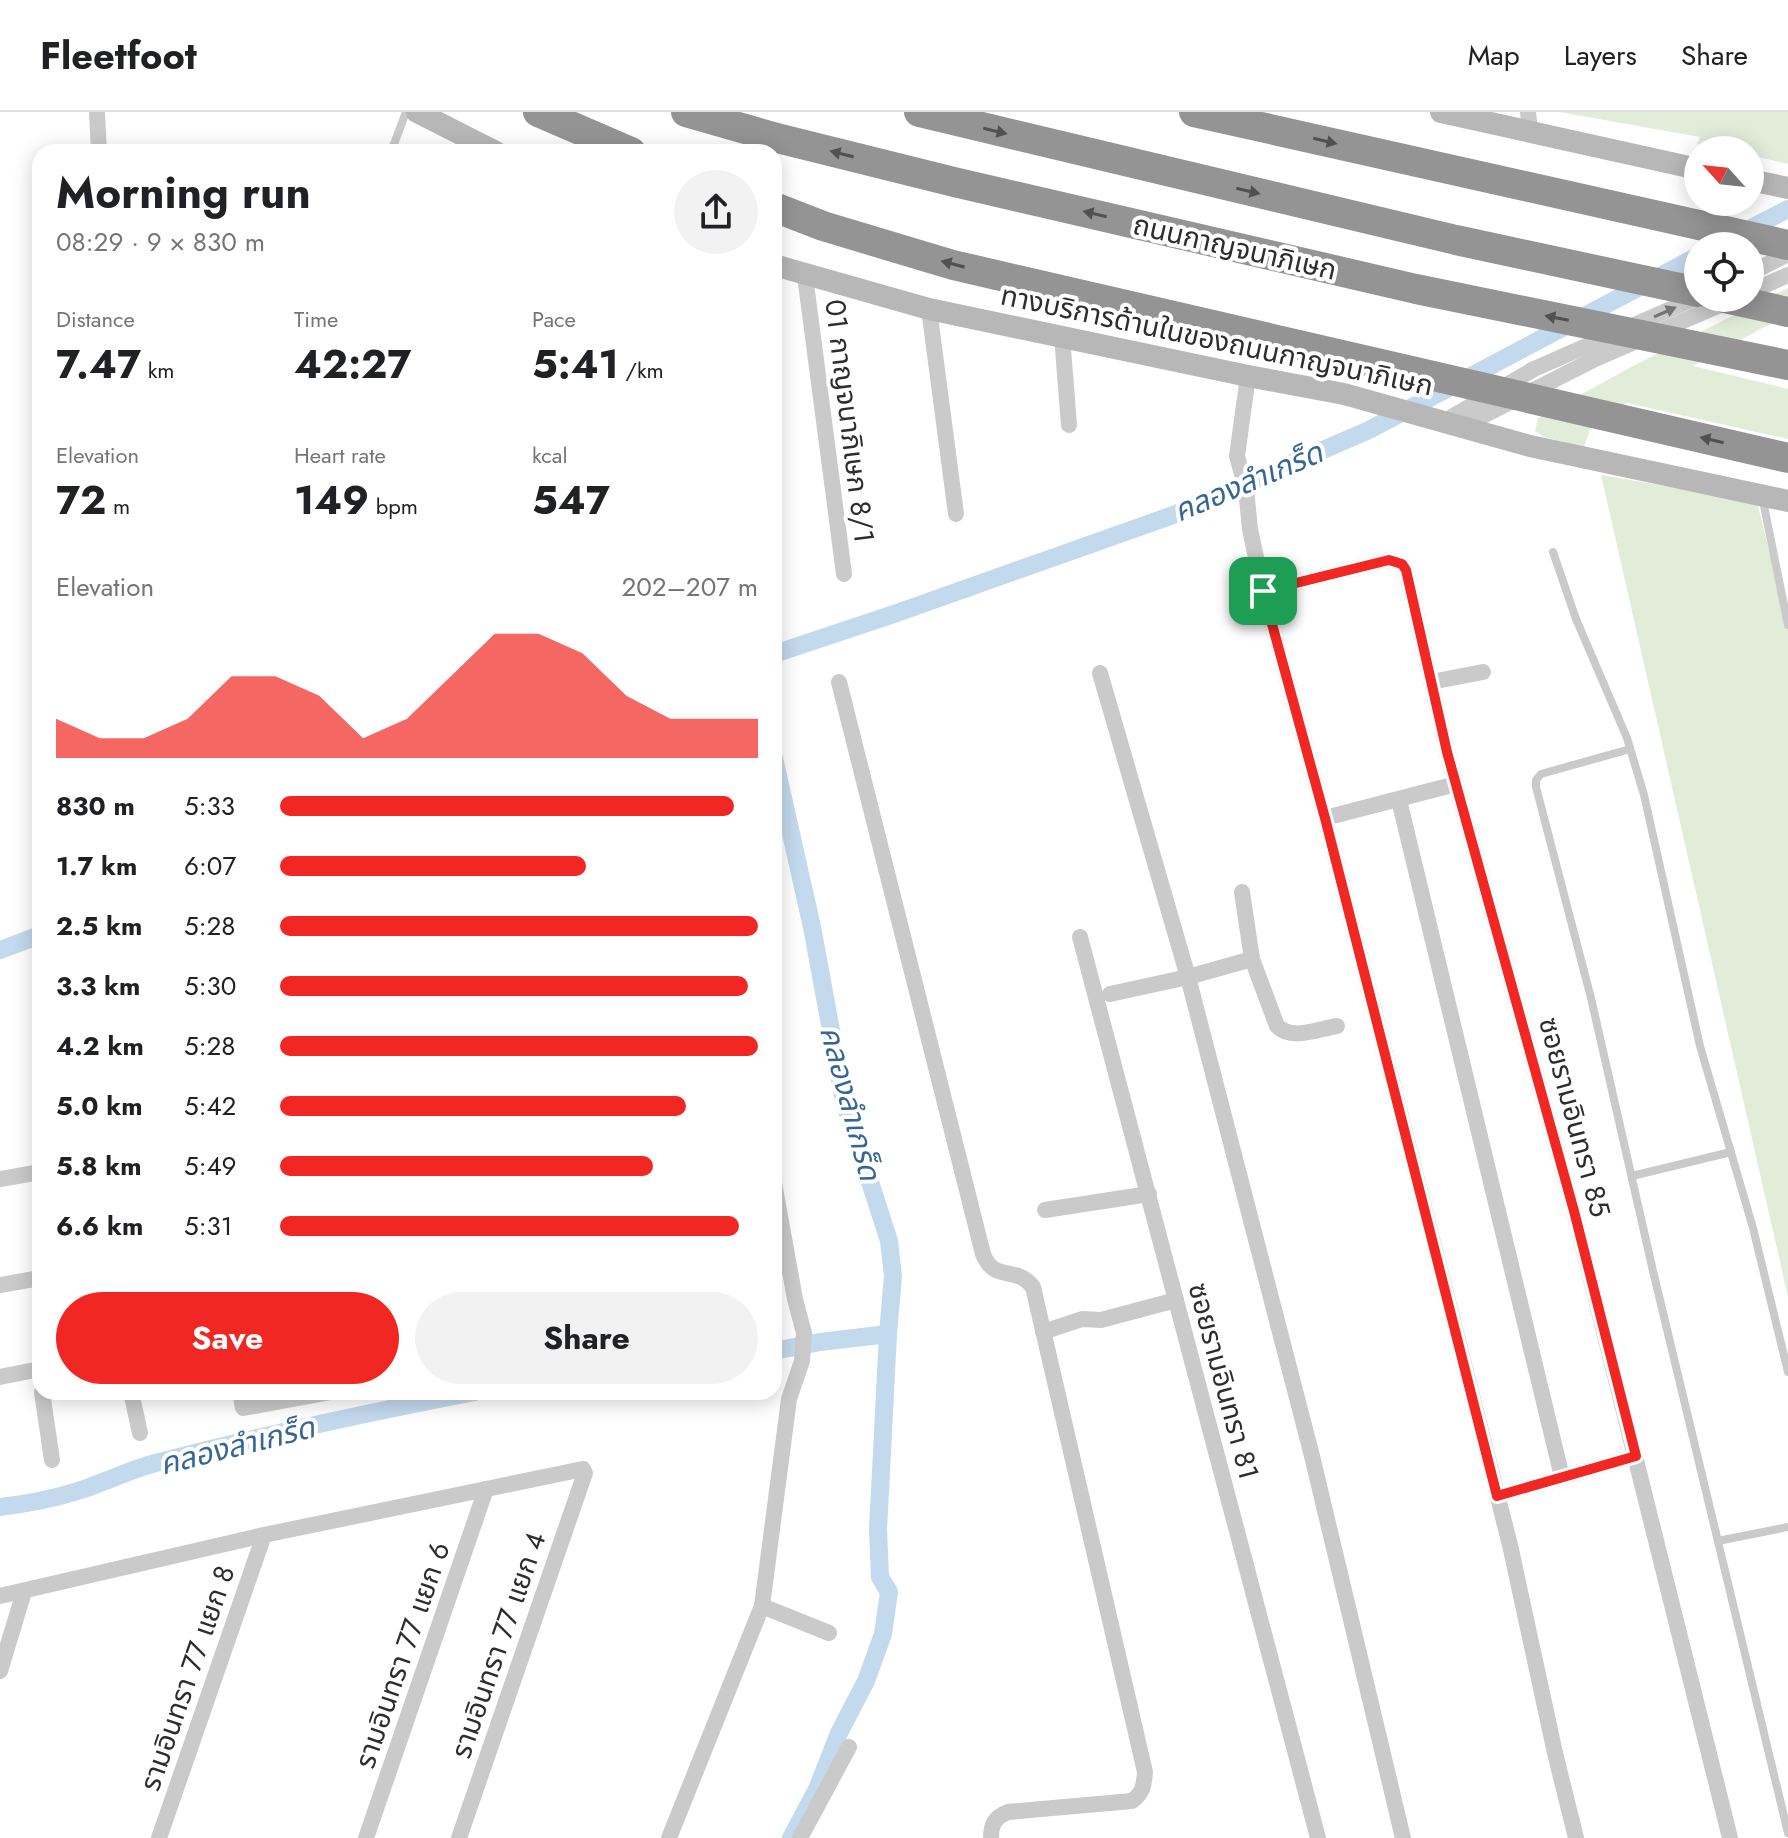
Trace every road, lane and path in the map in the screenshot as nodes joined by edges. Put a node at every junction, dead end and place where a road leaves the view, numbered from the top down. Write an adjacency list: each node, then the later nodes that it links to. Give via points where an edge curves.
1 (97, 112): 11 (street)
2 (406, 112): 12 (lane)
3 (417, 112): 10 (main road)
4 (538, 112): 15 (highway)
5 (686, 112): 32 (highway, ถนนกาญจนาภิเษก, one-way to 5, via 1416,289 954,182)
6 (919, 112): 27 (highway, ถนนกาญจนาภิเษก, one-way to 27)
7 (1194, 112): 20 (highway, one-way to 20)
8 (1447, 113): 9 (main road)
9 (1529, 121): 16 (main road)
10 (453, 129): 13 (street); 14 (main road)
11 (99, 144)
12 (394, 144)
13 (457, 144)
14 (481, 144)
15 (612, 144)
16 (1684, 166)
17 (1764, 183): 18 (main road)
18 (1788, 188)
19 (782, 210): 36 (highway, one-way to 19, via 953,265)
20 (1788, 245)
21 (1788, 254): 22 (street)
22 (1764, 266)
23 (782, 268): 25 (main road, ทางบริการด้านในของถนนกาญจนาภิเษก)
24 (1788, 275): 26 (street)
25 (805, 276): 29 (main road, ทางบริการด้านในของถนนกาญจนาภิเษก); 41 (street, 01 กาญจนาภิเษก 8/1)
26 (1764, 286)
27 (1684, 292)
28 (1684, 301): 34 (street, one-way to 28, via 1534,369)
29 (929, 309): 31 (main road, ทางบริการด้านในของถนนกาญจนาภิเษก); 39 (street)
30 (1704, 312): 34 (street)
31 (1062, 336): 33 (main road, ทางบริการด้านในของถนนกาญจนาภิเษก); 35 (street)
32 (1788, 365)
33 (1248, 376): 34 (main road, ทางบริการด้านในของถนนกาญจนาภิเษก, via 1344,394); 42 (street, via 1237,456)
34 (1453, 424): 37 (main road, ทางบริการด้านในของถนนกาญจนาภิเษก, via 1530,446)
35 (1069, 425)
36 (1788, 458)
37 (1762, 495): 38 (main road, ทางบริการด้านในของถนนกาญจนาภิเษก); 43 (lane)
38 (1788, 501)
39 (956, 514)
40 (1553, 552): 48 (lane)
41 (844, 574)
42 (1263, 591): 47 (street, ซอยรามอินทรา 85, via 1389,560 1402,564); 51 (street)
43 (1788, 625)
44 (1483, 672): 47 (street)
45 (1100, 673): 55 (street)
46 (839, 682): 68 (street, via 983,1254 996,1272 1021,1276 1033,1287)
47 (1431, 682): 49 (street, ซอยรามอินทรา 85)
48 (1630, 749): 58 (lane, via 1700,1046); 60 (lane, via 1541,774 1536,780)
49 (1456, 784): 50 (street); 77 (street, ซอยรามอินทรา 85)
50 (1399, 800): 51 (street); 79 (street)
51 (1325, 818): 81 (street)
52 (1242, 892): 54 (street)
53 (1080, 937): 62 (street, ซอยรามอินทรา 81)
54 (1252, 959): 55 (street); 57 (street, via 1282,1031)
55 (1188, 977): 56 (street); 99 (street, via 1312,1456)
56 (1110, 994)
57 (1337, 1026)
58 (1731, 1152): 60 (lane); 69 (lane)
59 (32, 1173): 61 (street)
60 (1632, 1176): 84 (lane)
61 (0, 1179)
62 (1149, 1194): 63 (street); 67 (street, ซอยรามอินทรา 81)
63 (1045, 1210)
64 (782, 1227): 87 (street, via 804,1333 802,1361 789,1399)
65 (32, 1279): 66 (street)
66 (0, 1285)
67 (1176, 1300): 68 (street); 98 (street, ซอยรามอินทรา 81)
68 (1043, 1332): 97 (street, via 1145,1772 1144,1786 1140,1795 1124,1804 999,1815)
69 (1788, 1372)
70 (32, 1373): 71 (street)
71 (0, 1377)
72 (43, 1400): 78 (street)
73 (133, 1400): 76 (street)
74 (242, 1400): 75 (street, via 243,1408)
75 (287, 1400)
76 (140, 1433)
77 (1636, 1456): 79 (street); 101 (street, ซอยรามอินทรา 85)
78 (52, 1460)
79 (1562, 1477): 81 (street)
80 (486, 1489): 83 (street); 93 (street, รามอินทรา 77 แยก 6); 94 (street, รามอินทรา 77 แยก 4, via 583,1469 585,1473)
81 (1497, 1496): 100 (street)
82 (1788, 1527): 84 (lane)
83 (264, 1535): 85 (street); 92 (street, รามอินทรา 77 แยก 8)
84 (1718, 1541): 91 (lane)
85 (24, 1592): 86 (street); 89 (street)
86 (0, 1596)
87 (762, 1606): 88 (street); 95 (street)
88 (829, 1633)
89 (0, 1671)
90 (849, 1747): 96 (street)
91 (1788, 1833)
92 (159, 1838)
93 (366, 1838)
94 (459, 1838)
95 (669, 1838)
96 (800, 1838)
97 (991, 1838)
98 (1318, 1838)
99 (1403, 1838)
100 (1576, 1838)
101 (1730, 1838)

